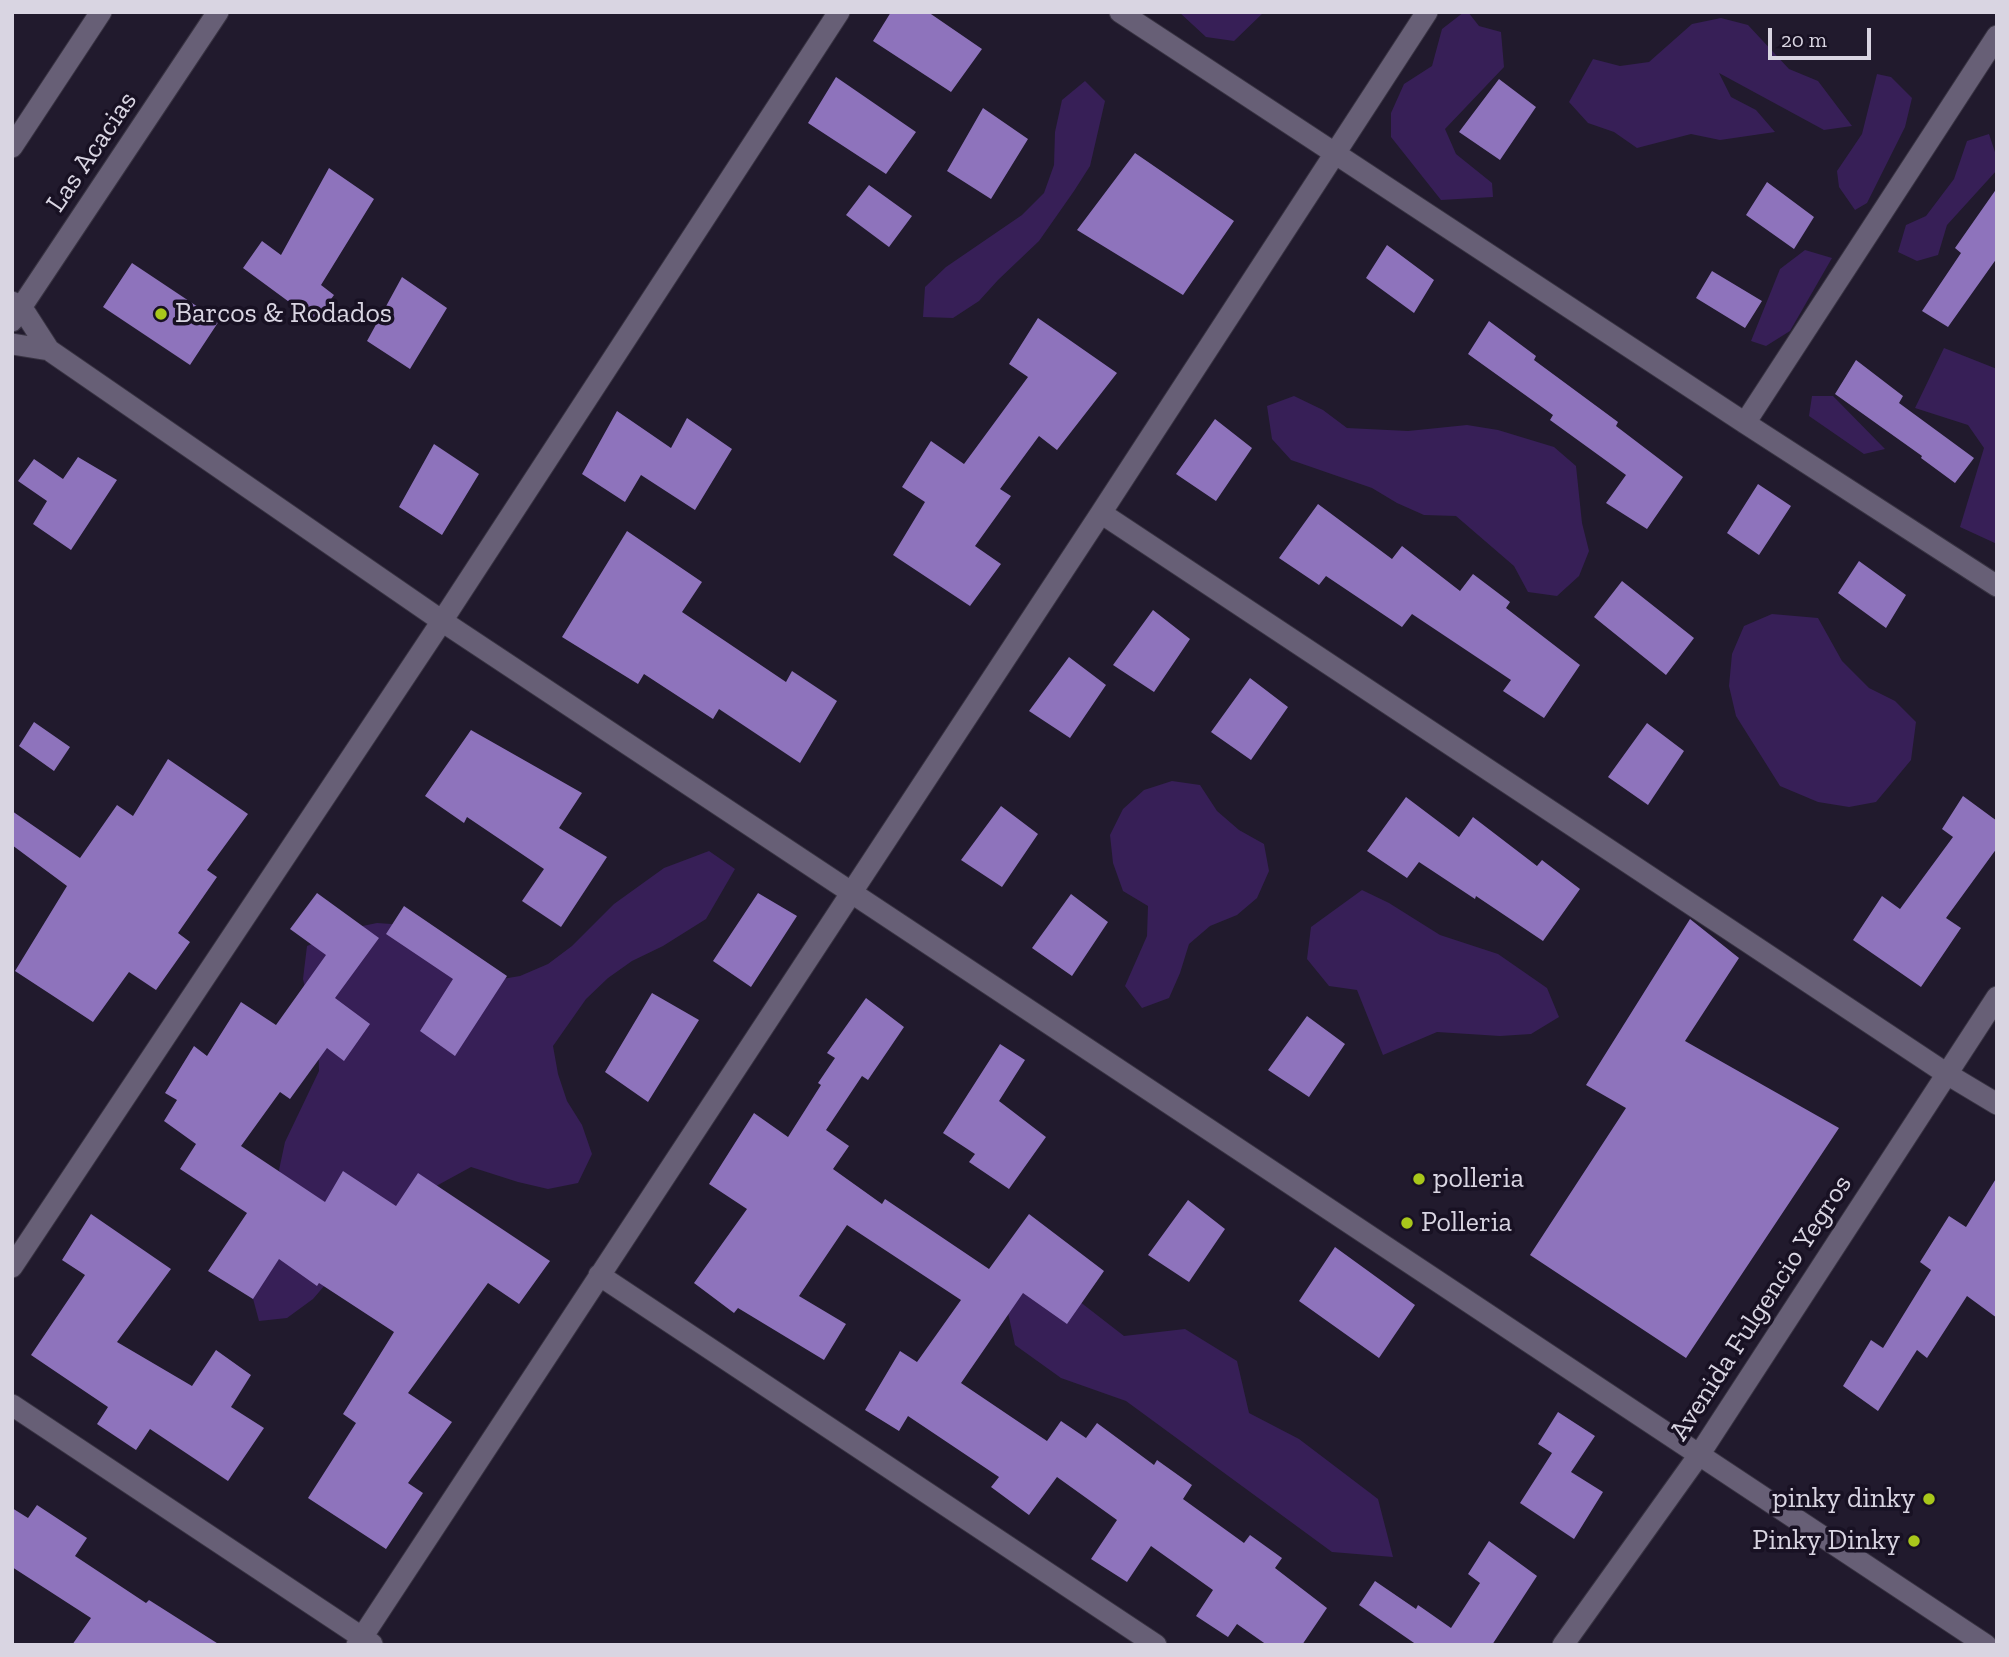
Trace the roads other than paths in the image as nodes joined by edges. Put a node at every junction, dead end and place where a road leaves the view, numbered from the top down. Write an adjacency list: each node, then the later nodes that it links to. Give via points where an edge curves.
1 (101, 12): 7 (street)
2 (218, 12): 9 (street, Las Acacias)
3 (839, 12): 15 (street)
4 (1120, 12): 8 (street)
5 (1427, 12): 8 (street)
6 (1997, 36): 12 (street)
7 (12, 147)
8 (1335, 153): 12 (street); 13 (street)
9 (16, 310): 11 (street)
10 (12, 344): 11 (street)
11 (49, 350): 15 (street)
12 (1745, 424): 14 (street)
13 (1101, 513): 16 (street); 18 (street)
14 (1997, 586)
15 (442, 621): 16 (street); 20 (street)
16 (850, 892): 21 (street); 23 (street)
17 (1997, 997): 18 (street, Avenida Fulgencio Yegros)
18 (1947, 1074): 19 (street); 23 (street, Avenida Fulgencio Yegros)
19 (1997, 1104)
20 (12, 1267)
21 (599, 1275): 24 (street); 25 (street)
22 (12, 1405): 24 (street)
23 (1699, 1455): 26 (street, Avenida Fulgencio Yegros); 27 (street)
24 (364, 1642)
25 (1156, 1645)
26 (1563, 1645)
27 (1986, 1645)

